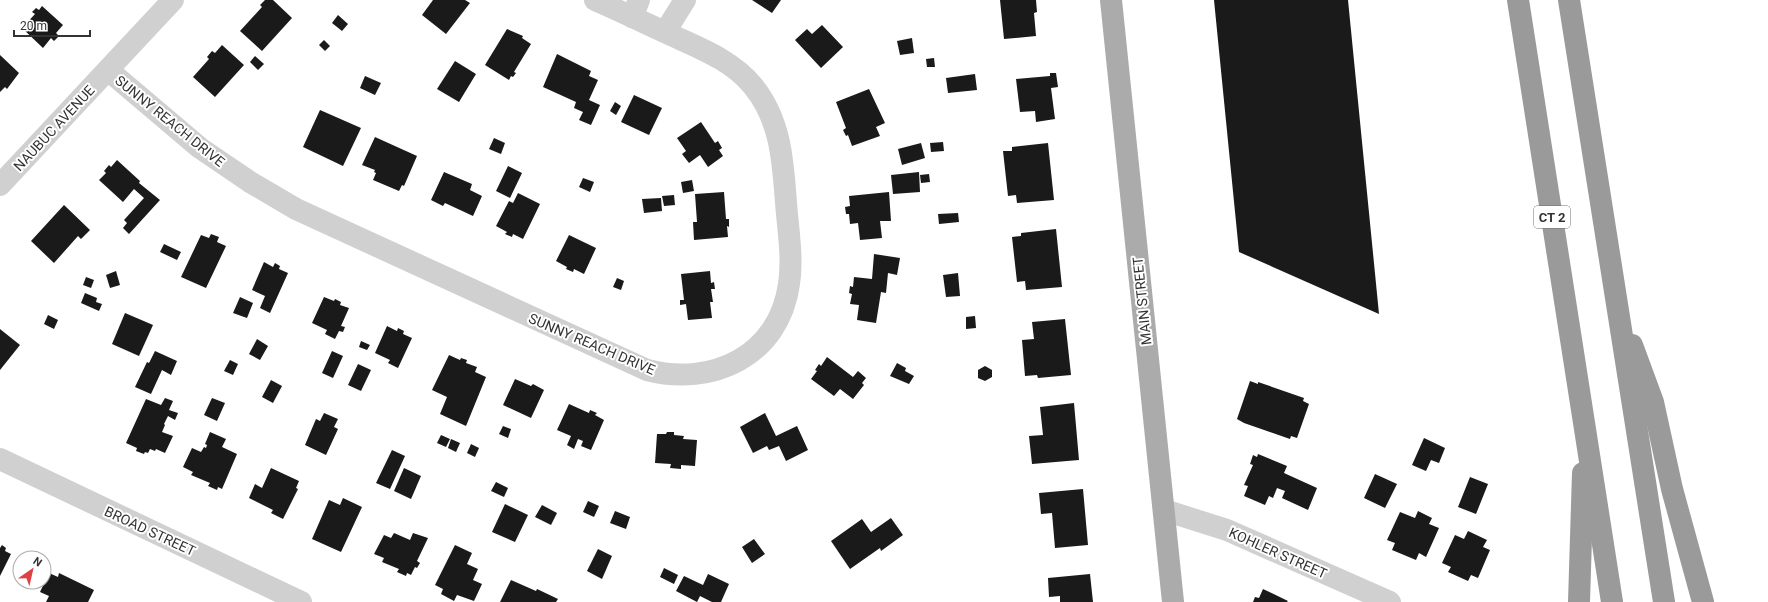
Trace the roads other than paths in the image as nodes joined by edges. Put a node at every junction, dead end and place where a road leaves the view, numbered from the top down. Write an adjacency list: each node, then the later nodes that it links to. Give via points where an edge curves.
1 (173, 0): 9 (street, NAUBUC AVENUE)
2 (595, 0): 7 (street, SUNNY REACH DRIVE)
3 (686, 0): 8 (street)
4 (1111, 0): 14 (main road, MAIN STREET)
5 (1518, 0): 12 (highway, CT 2)
6 (1569, 0): 11 (highway)
7 (636, 8): 8 (street, SUNNY REACH DRIVE)
8 (665, 32): 9 (street, SUNNY REACH DRIVE, via 711,53 732,66 752,85 767,107 781,151 790,260 790,283 784,306 776,324 764,340 733,364 691,376 661,374 640,368 296,209 200,148)
9 (108, 70): 10 (street, NAUBUC AVENUE)
10 (0, 185)
11 (1618, 312): 20 (highway); 21 (highway, via 1653,402 1680,519)
12 (1586, 434): 18 (highway); 19 (highway, CT 2)
13 (0, 459): 15 (street, BROAD STREET)
14 (1164, 510): 16 (main road, MAIN STREET); 17 (street, KOHLER STREET, via 1227,530)
15 (301, 602)
16 (1174, 602)
17 (1390, 602)
18 (1579, 602)
19 (1612, 602)
20 (1664, 602)
21 (1703, 602)

